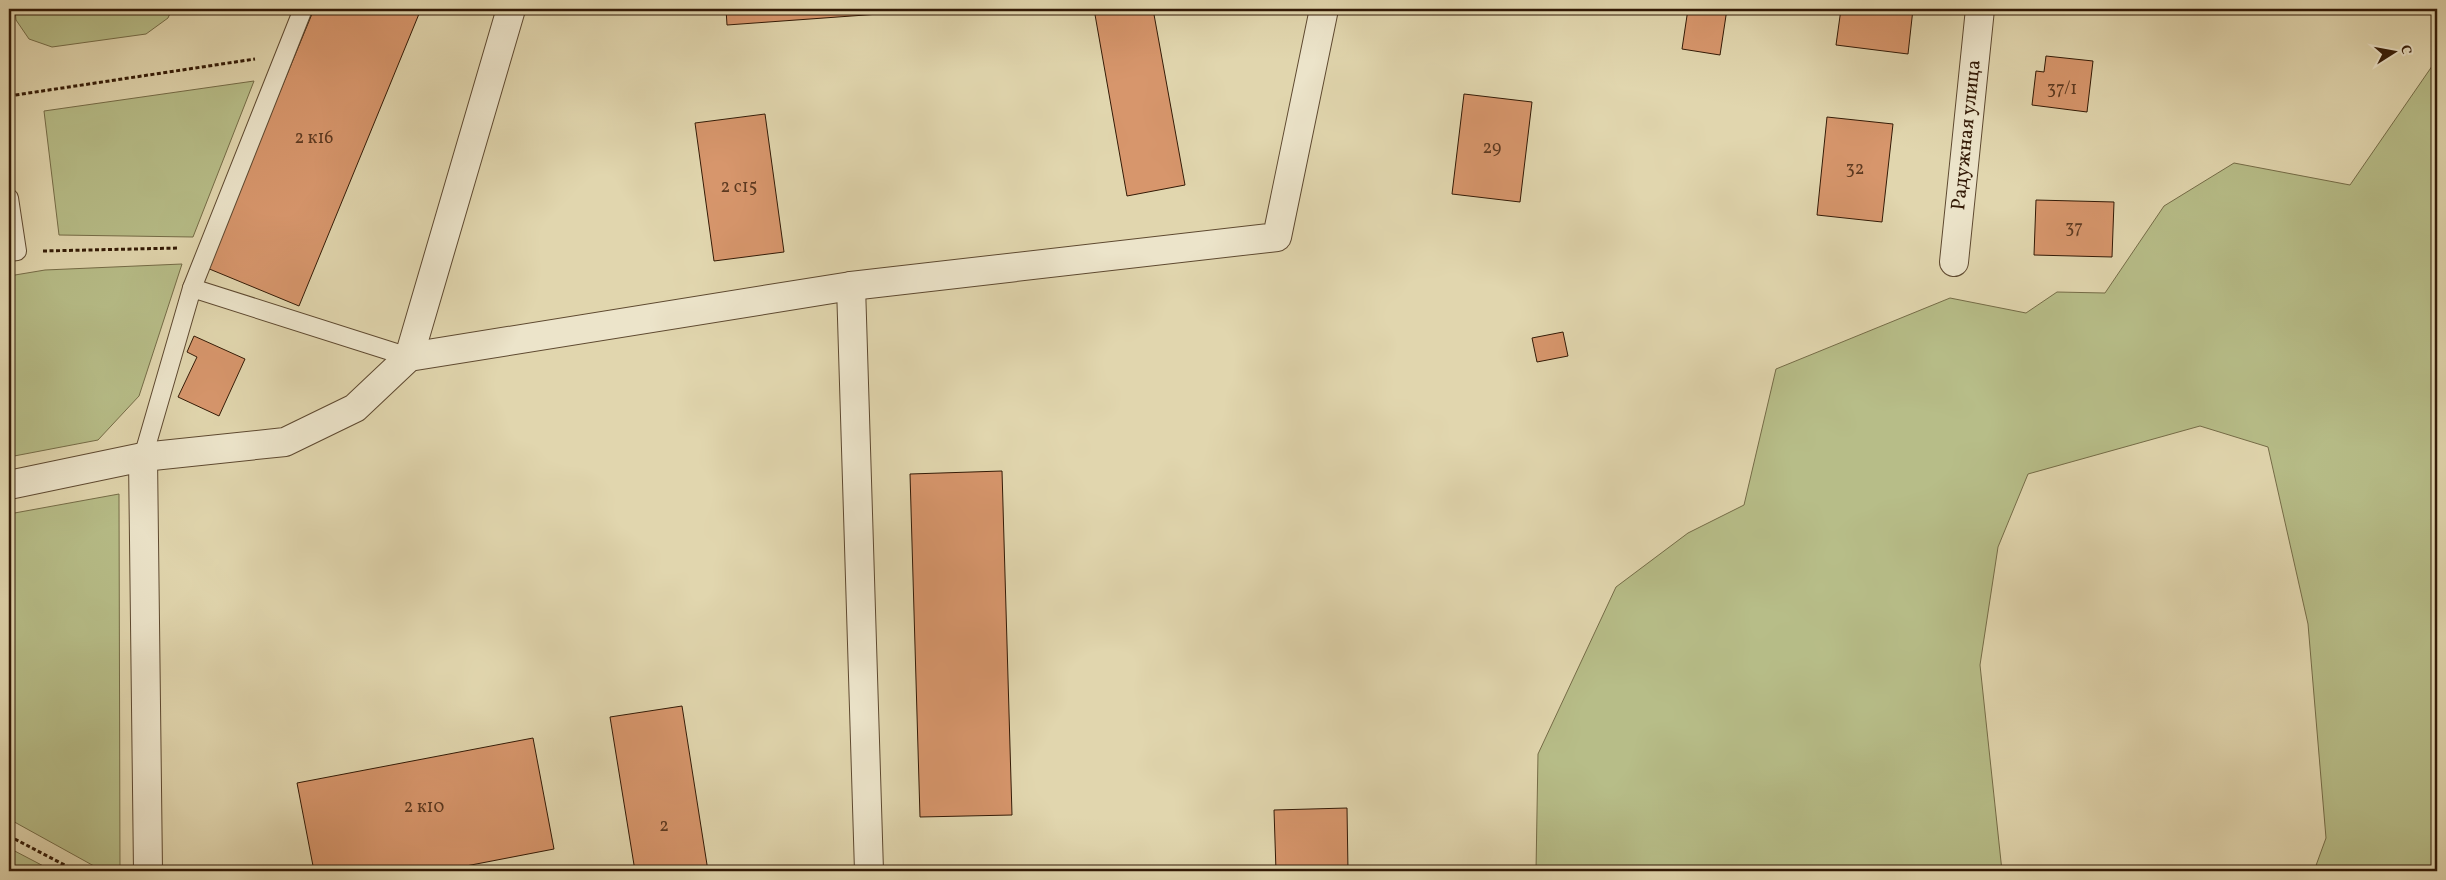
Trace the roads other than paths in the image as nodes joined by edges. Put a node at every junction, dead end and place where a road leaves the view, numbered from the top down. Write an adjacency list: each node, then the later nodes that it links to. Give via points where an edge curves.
1 (303, 9): 9 (lane)
2 (511, 9): 10 (street)
3 (1324, 9): 8 (street, via 1277,237)
4 (1980, 9): 7 (street, Радужная улица)
5 (9, 198): 6 (lane)
6 (13, 252)
7 (1954, 262)
8 (851, 286): 10 (street); 14 (street)
9 (192, 288): 10 (lane); 11 (lane)
10 (409, 357): 11 (street, via 355,408 285,442)
11 (143, 457): 12 (street); 13 (street)
12 (9, 485)
13 (145, 870)
14 (869, 871)

